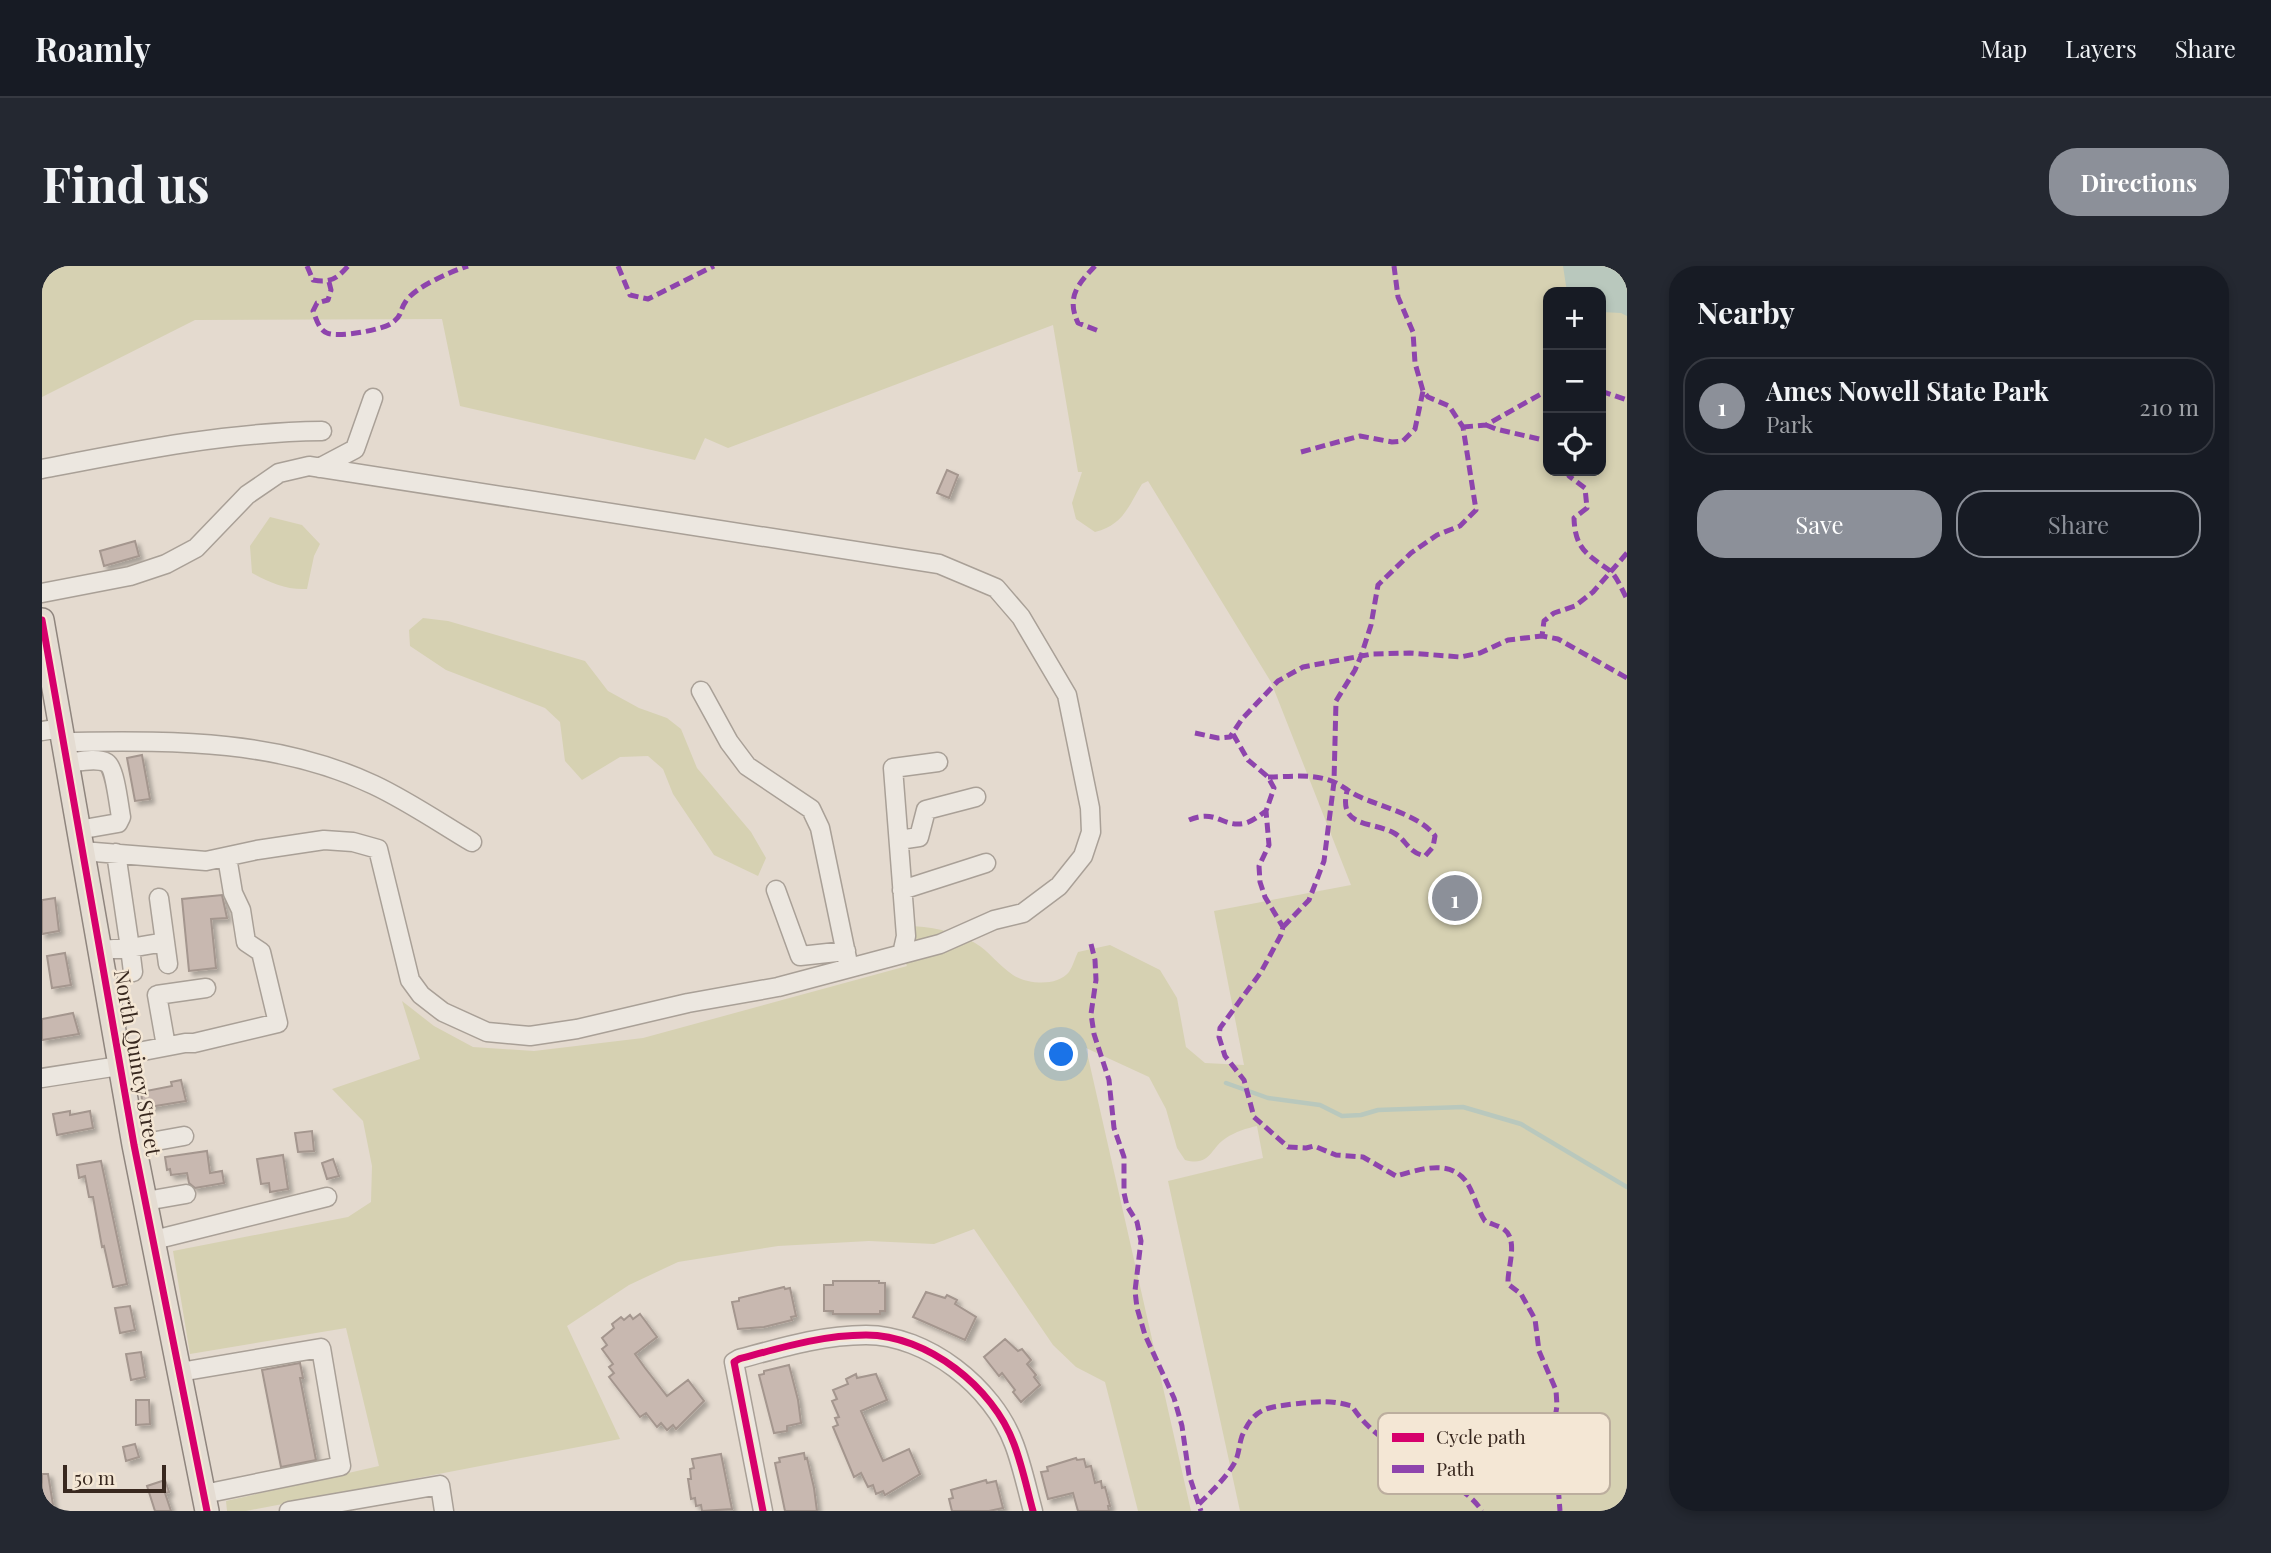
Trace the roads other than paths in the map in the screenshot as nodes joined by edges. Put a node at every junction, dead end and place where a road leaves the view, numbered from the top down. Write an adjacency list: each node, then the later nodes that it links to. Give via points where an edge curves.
1 (373, 398): 3 (street, via 355,449)
2 (322, 431): 4 (street, via 269,431)
3 (319, 468): 5 (street, via 279,473 247,495 196,548 166,564); 23 (street, via 939,564 996,588 1021,617 1067,695 1091,832 1083,856 1059,886 1023,913)
4 (42, 469)
5 (42, 593)
6 (42, 620): 8 (main road, North Quincy Street)
7 (701, 691): 24 (street, via 747,766 811,809 820,828)
8 (58, 741): 12 (main road, North Quincy Street); 12 (street, via 107,762 112,769 121,817 118,823); 13 (street, via 242,746 316,763 374,785)
9 (938, 762): 11 (street, via 893,768)
10 (976, 797): 11 (street, via 926,810 919,837)
11 (899, 840): 18 (street)
12 (80, 841): 14 (street); 22 (main road, North Quincy Street)
13 (472, 842)
14 (116, 853): 15 (street, via 206,861); 21 (street)
15 (227, 857): 24 (street, via 324,840 378,849 410,980 443,1012 487,1032 530,1036 577,1029 778,987); 28 (street, via 246,942 261,952 278,1023 194,1044)
16 (986, 863): 18 (street)
17 (776, 890): 24 (street, via 800,956)
18 (902, 890): 23 (street, via 906,936)
19 (159, 898): 20 (street)
20 (165, 942): 21 (street); 25 (street)
21 (130, 948): 22 (street); 26 (street)
22 (99, 950): 29 (main road, North Quincy Street)
23 (902, 954): 24 (street)
24 (848, 960)
25 (169, 964)
26 (133, 972)
27 (206, 988): 28 (street, via 157,995)
28 (166, 1046): 29 (street)
29 (118, 1061): 30 (street); 32 (main road, North Quincy Street)
30 (42, 1079)
31 (184, 1136): 32 (street)
32 (134, 1145): 35 (main road, North Quincy Street)
33 (186, 1194): 35 (street)
34 (327, 1197): 36 (street)
35 (146, 1201): 36 (main road, North Quincy Street)
36 (154, 1240): 37 (main road, North Quincy Street)
37 (180, 1372): 38 (main road, North Quincy Street); 38 (street, via 321,1348 341,1466)
38 (205, 1502)
39 (289, 1511): 40 (street, via 440,1485)
40 (444, 1511)
41 (763, 1511): 42 (street, via 734,1362 804,1342 867,1335 929,1351 979,1388 1014,1443)
42 (1033, 1511)

